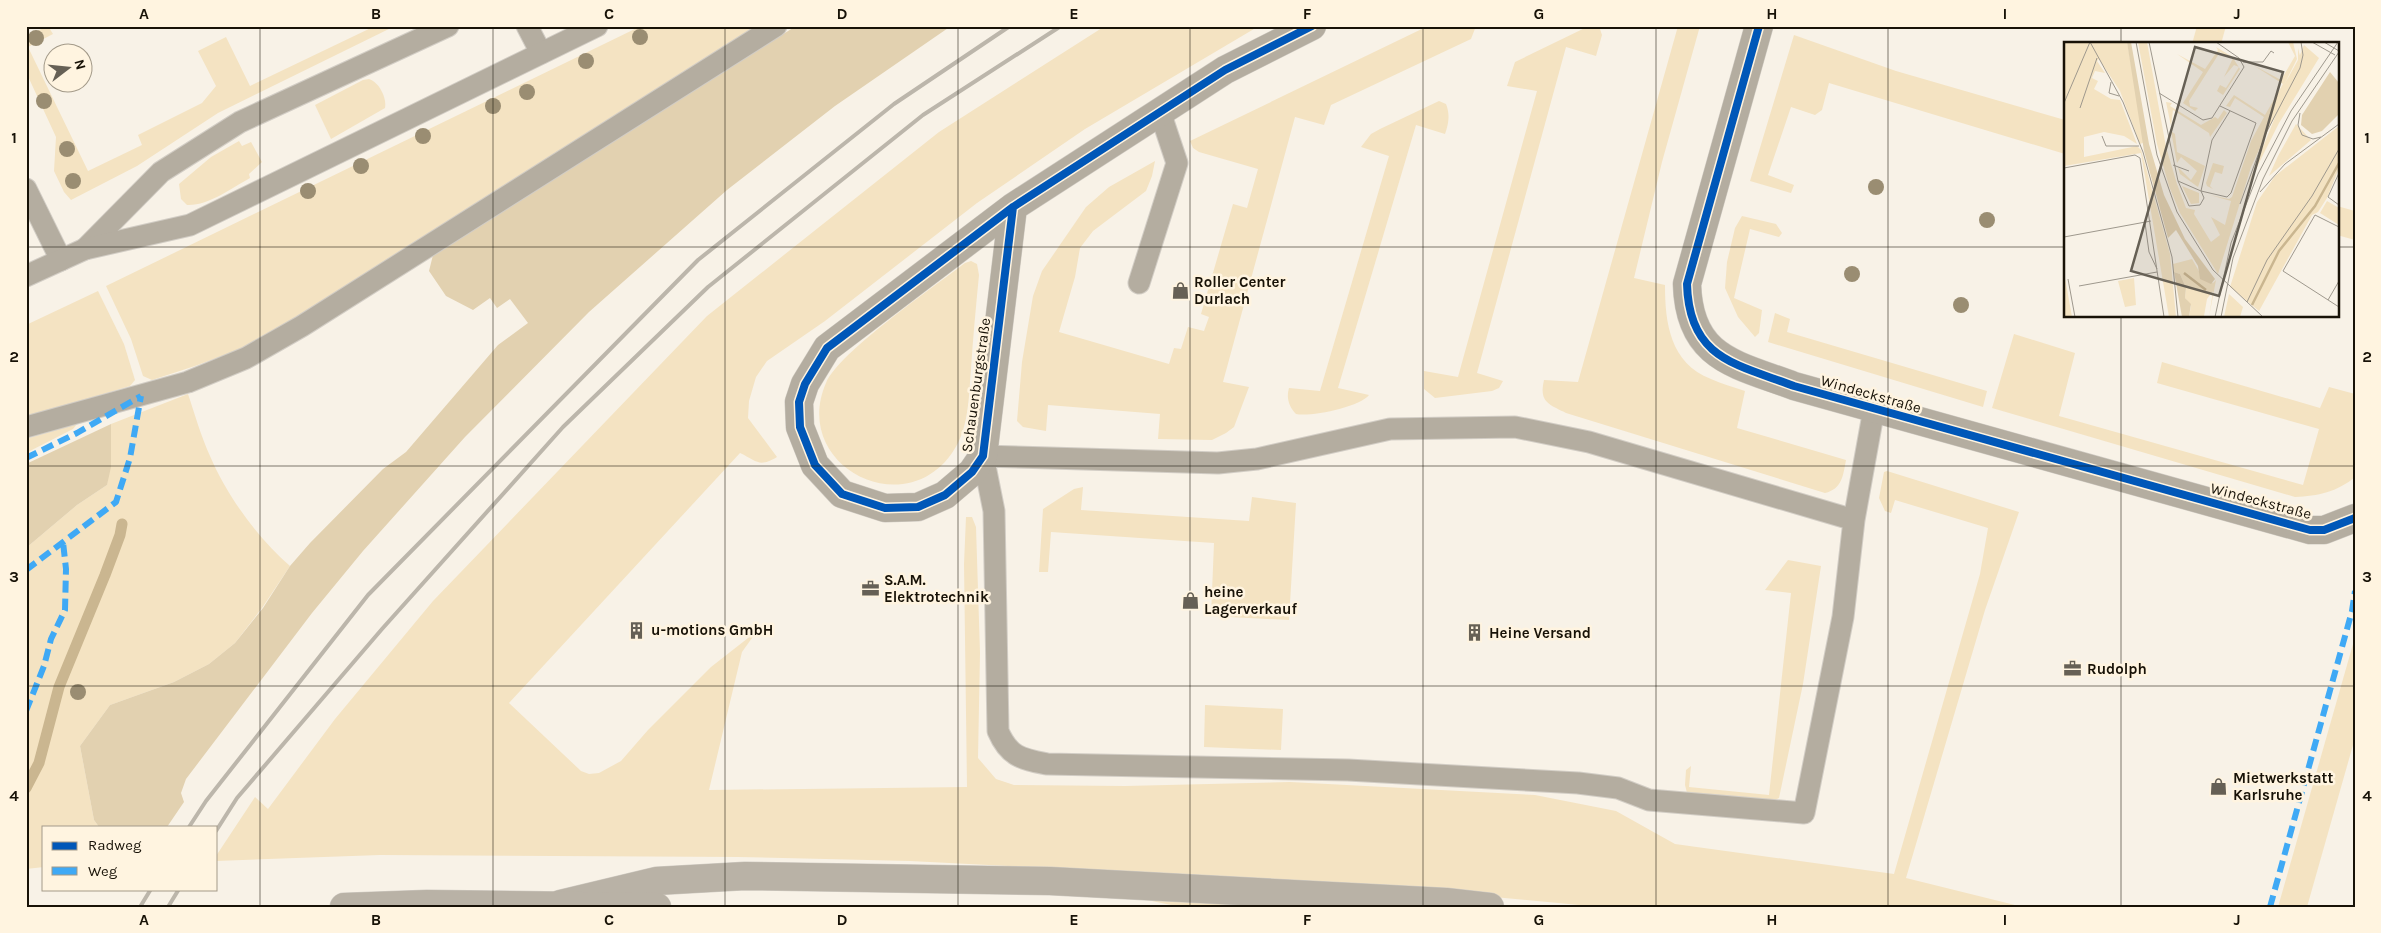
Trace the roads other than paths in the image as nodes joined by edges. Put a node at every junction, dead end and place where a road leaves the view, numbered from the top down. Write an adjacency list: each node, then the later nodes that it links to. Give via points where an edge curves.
1 (448, 26): 11 (lane, via 240,122 161,172)
2 (527, 26): 7 (lane)
3 (597, 26): 7 (lane)
4 (776, 26): 16 (lane, via 302,326 246,358 188,382)
5 (1312, 26): 8 (street, Schauenburgstraße, via 1225,70)
6 (1759, 26): 15 (street, Windeckstraße, via 1687,284 1692,323 1726,361)
7 (541, 54): 11 (lane, via 190,225)
8 (1160, 112): 10 (street, Schauenburgstraße); 14 (lane, via 1177,163)
9 (26, 189): 12 (lane)
10 (1013, 207): 17 (street, Schauenburgstraße); 17 (street, Schauenburgstraße, via 827,348 805,384 799,402 800,427 815,465 842,494 885,508 918,507 945,496 972,472)
11 (85, 249): 12 (lane)
12 (60, 260): 13 (lane)
13 (26, 276)
14 (1139, 283)
15 (1874, 410): 18 (street, Windeckstraße, via 2310,530 2324,530); 19 (lane)
16 (26, 427)
17 (982, 456): 19 (lane, via 1218,463 1258,459 1390,429 1515,427 1589,442); 19 (lane, via 994,511 998,732 1005,747 1023,760 1048,764 1348,770 1578,783 1618,788 1649,800 1804,813 1843,617)
18 (2355, 518)
19 (1854, 520)
20 (560, 904): 21 (highway); 22 (highway); 23 (highway, via 656,881 745,876 1050,881)
21 (344, 907)
22 (657, 907)
23 (1490, 907)

